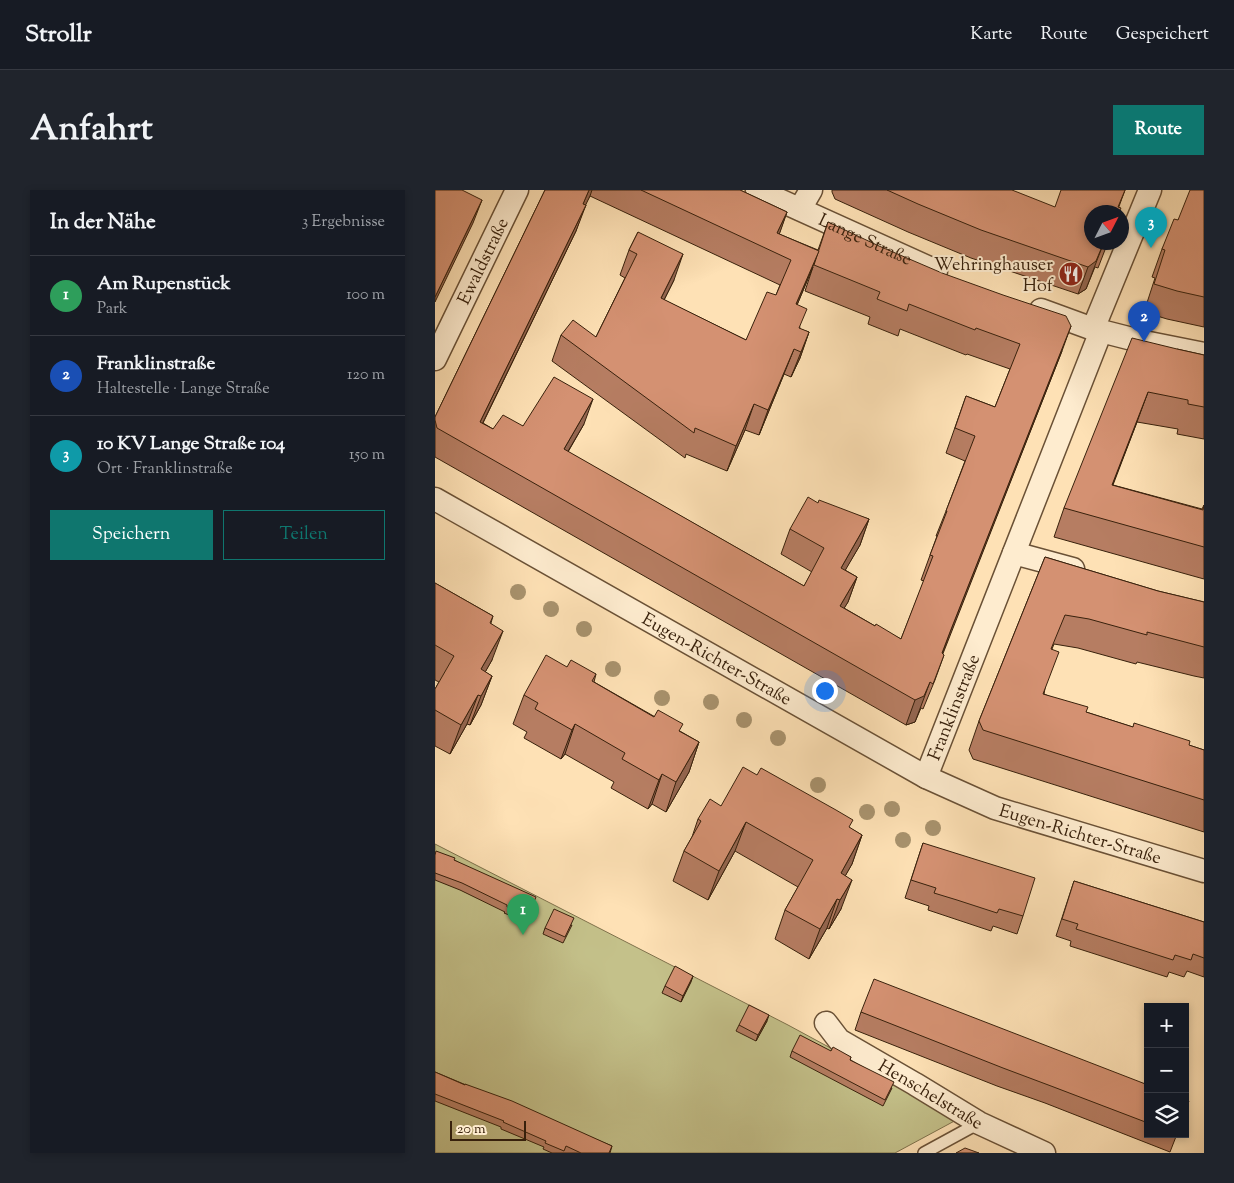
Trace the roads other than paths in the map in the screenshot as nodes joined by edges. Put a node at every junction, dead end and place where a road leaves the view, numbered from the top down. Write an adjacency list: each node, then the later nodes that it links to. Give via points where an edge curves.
1 (517, 190): 9 (street, Ewaldstraße)
2 (757, 190): 4 (street, Lange Straße)
3 (1150, 190): 7 (street, Franklinstraße)
4 (806, 200): 5 (street, Lange Straße)
5 (951, 278)
6 (1017, 302): 7 (street)
7 (1097, 330): 8 (street); 11 (street, Franklinstraße)
8 (1204, 354)
9 (435, 359)
10 (435, 499): 13 (street, Eugen-Richter-Straße)
11 (1014, 553): 12 (street); 13 (street, Franklinstraße)
12 (1090, 574)
13 (926, 777): 14 (street, Eugen-Richter-Straße, via 995,808)
14 (1204, 871)
15 (826, 1023): 16 (street, Henschelstraße, via 839,1040)
16 (979, 1123): 17 (lane); 18 (street, Henschelstraße)
17 (924, 1153)
18 (1044, 1153)

